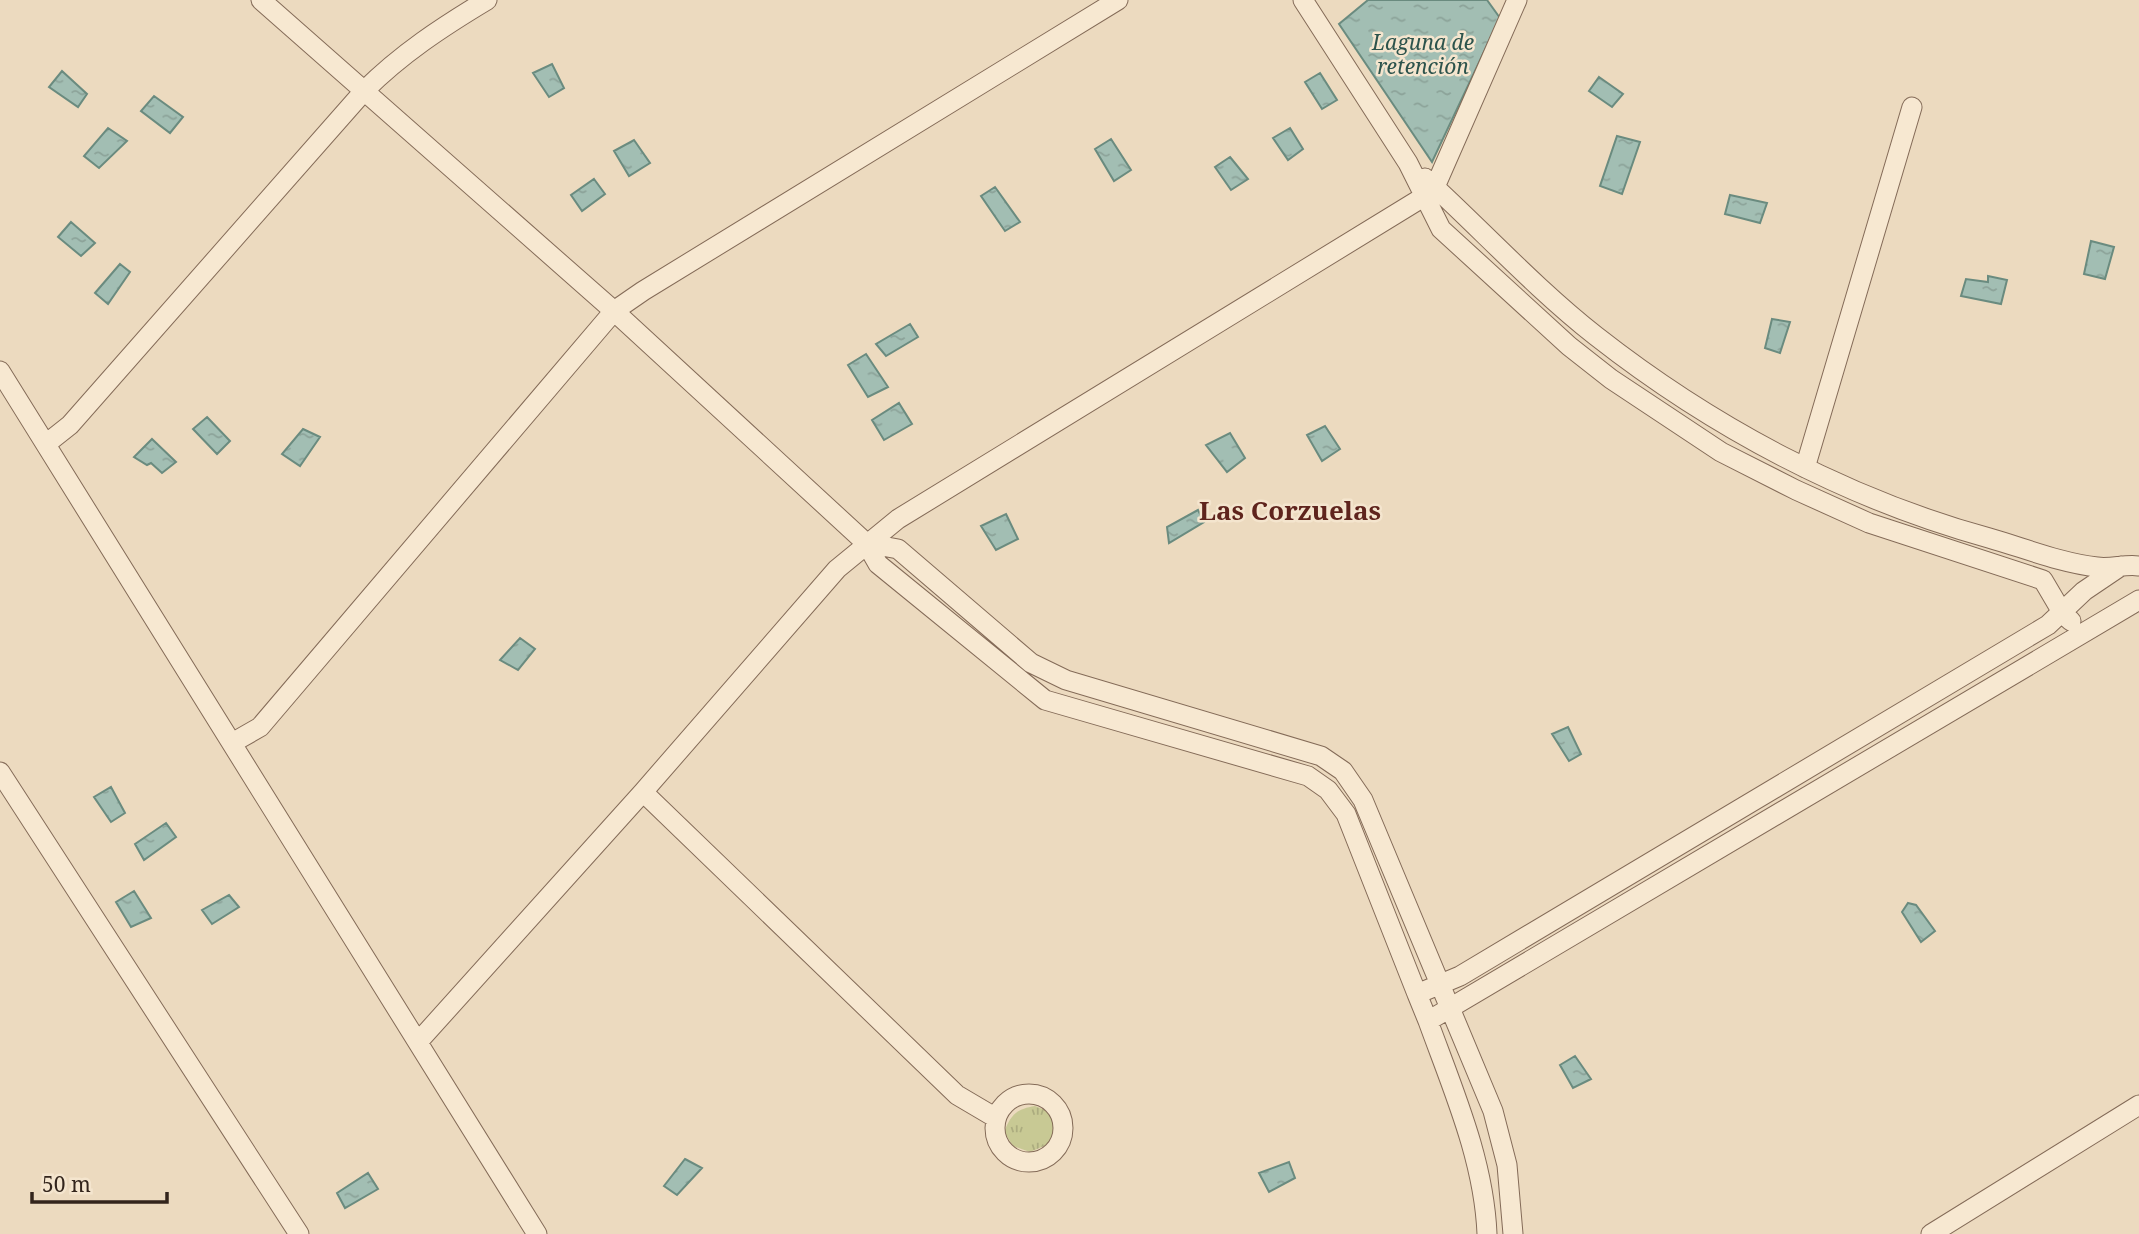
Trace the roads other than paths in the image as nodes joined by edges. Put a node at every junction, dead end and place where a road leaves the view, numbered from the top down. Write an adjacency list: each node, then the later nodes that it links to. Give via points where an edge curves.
1 (261, 0): 6 (street)
2 (487, 0): 6 (street, via 425,38)
3 (1118, 0): 9 (street)
4 (1303, 0): 8 (street)
5 (1517, 0): 8 (street)
6 (364, 91): 9 (street); 11 (street, via 70,425)
7 (1912, 107): 12 (street)
8 (1430, 192): 12 (street, via 1596,336 1648,374); 13 (street); 16 (street, via 1441,229 1569,346 1667,418 1721,452 1869,523 2036,576)
9 (614, 311): 13 (street); 18 (street, via 260,727)
10 (0, 371): 11 (street)
11 (46, 444): 18 (street)
12 (1805, 468): 14 (street, via 1853,492 1960,530 2097,567)
13 (866, 543): 20 (street, via 837,569); 21 (street, via 898,549 1031,663 1066,680 1321,756 1343,771 1363,800); 22 (street, via 878,564 1045,701 1308,776 1328,790 1346,814)
14 (2133, 563): 16 (street, via 2084,591)
15 (2139, 600): 17 (street)
16 (2063, 614): 17 (street); 21 (street)
17 (2089, 630): 23 (street)
18 (232, 743): 25 (street)
19 (0, 772): 28 (street)
20 (643, 792): 25 (street); 27 (street, via 957,1095)
21 (1441, 984): 22 (street); 23 (street)
22 (1417, 994): 24 (street)
23 (1451, 1009): 24 (street); 31 (street, via 1493,1111 1507,1165)
24 (1428, 1021): 30 (street, via 1466,1126)
25 (418, 1042): 29 (street)
26 (2139, 1105): 32 (street)
27 (996, 1118)
28 (299, 1234)
29 (537, 1234)
30 (1487, 1234)
31 (1513, 1234)
32 (1931, 1234)

